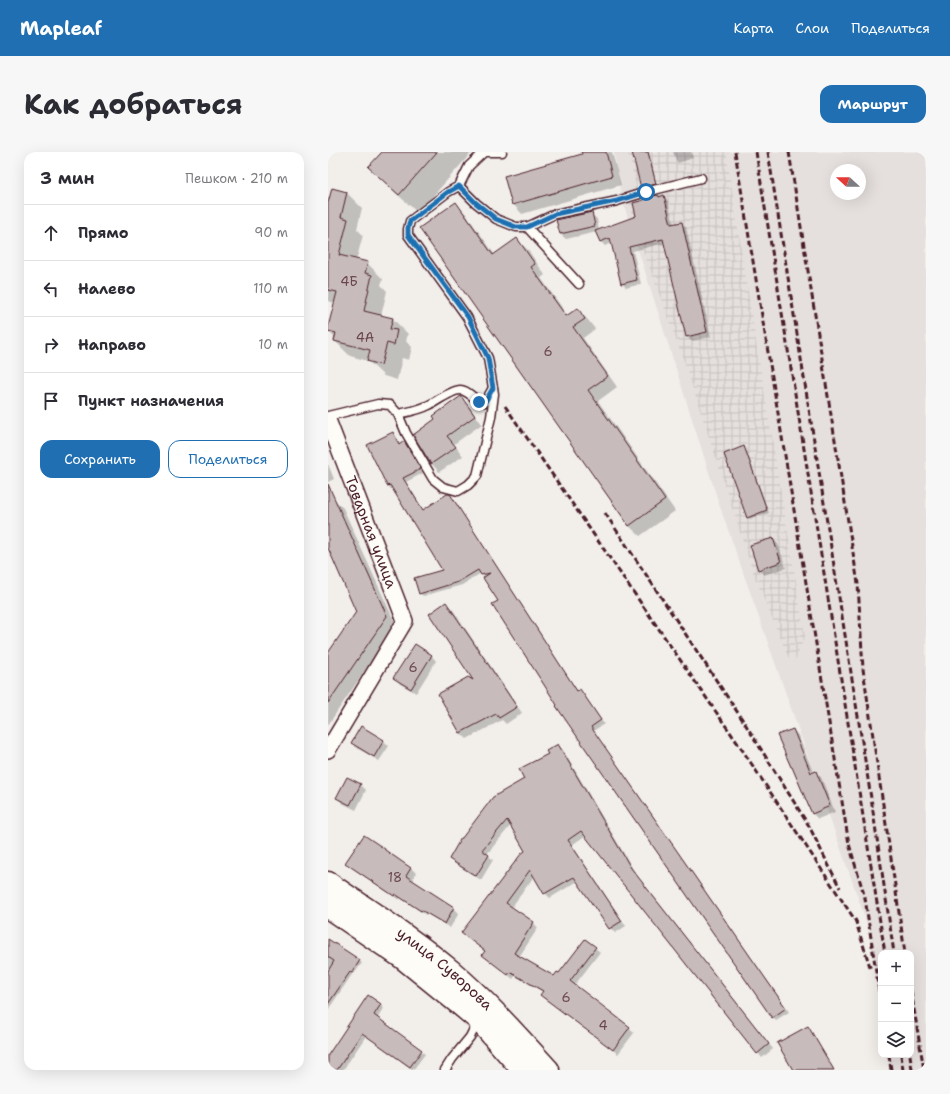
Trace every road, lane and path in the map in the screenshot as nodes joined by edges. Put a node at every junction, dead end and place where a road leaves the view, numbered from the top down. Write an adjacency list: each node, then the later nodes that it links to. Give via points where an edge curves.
1 (502, 152): 3 (lane, via 484,152 469,166)
2 (701, 178): 4 (lane, via 617,201 555,214)
3 (459, 186): 4 (lane, via 496,219 516,227); 6 (lane, via 410,221 408,235 468,317 488,358)
4 (527, 227): 5 (lane)
5 (579, 284)
6 (493, 388): 7 (lane, via 485,402 479,402 467,392 460,390 428,406); 7 (lane, via 492,417 477,476 458,491 443,487 433,479)
7 (398, 414): 8 (lane, via 390,405 378,404)
8 (328, 416)
9 (328, 420): 10 (street, Товарная улица, via 405,621)
10 (328, 750)
11 (328, 883): 16 (main road, улица Суворова, via 452,972 504,1022)
12 (328, 907): 13 (main road, улица Суворова, via 403,958)
13 (479, 1020): 14 (lane, via 470,1037); 15 (main road, улица Суворова)
14 (445, 1070)
15 (522, 1070)
16 (548, 1070)

